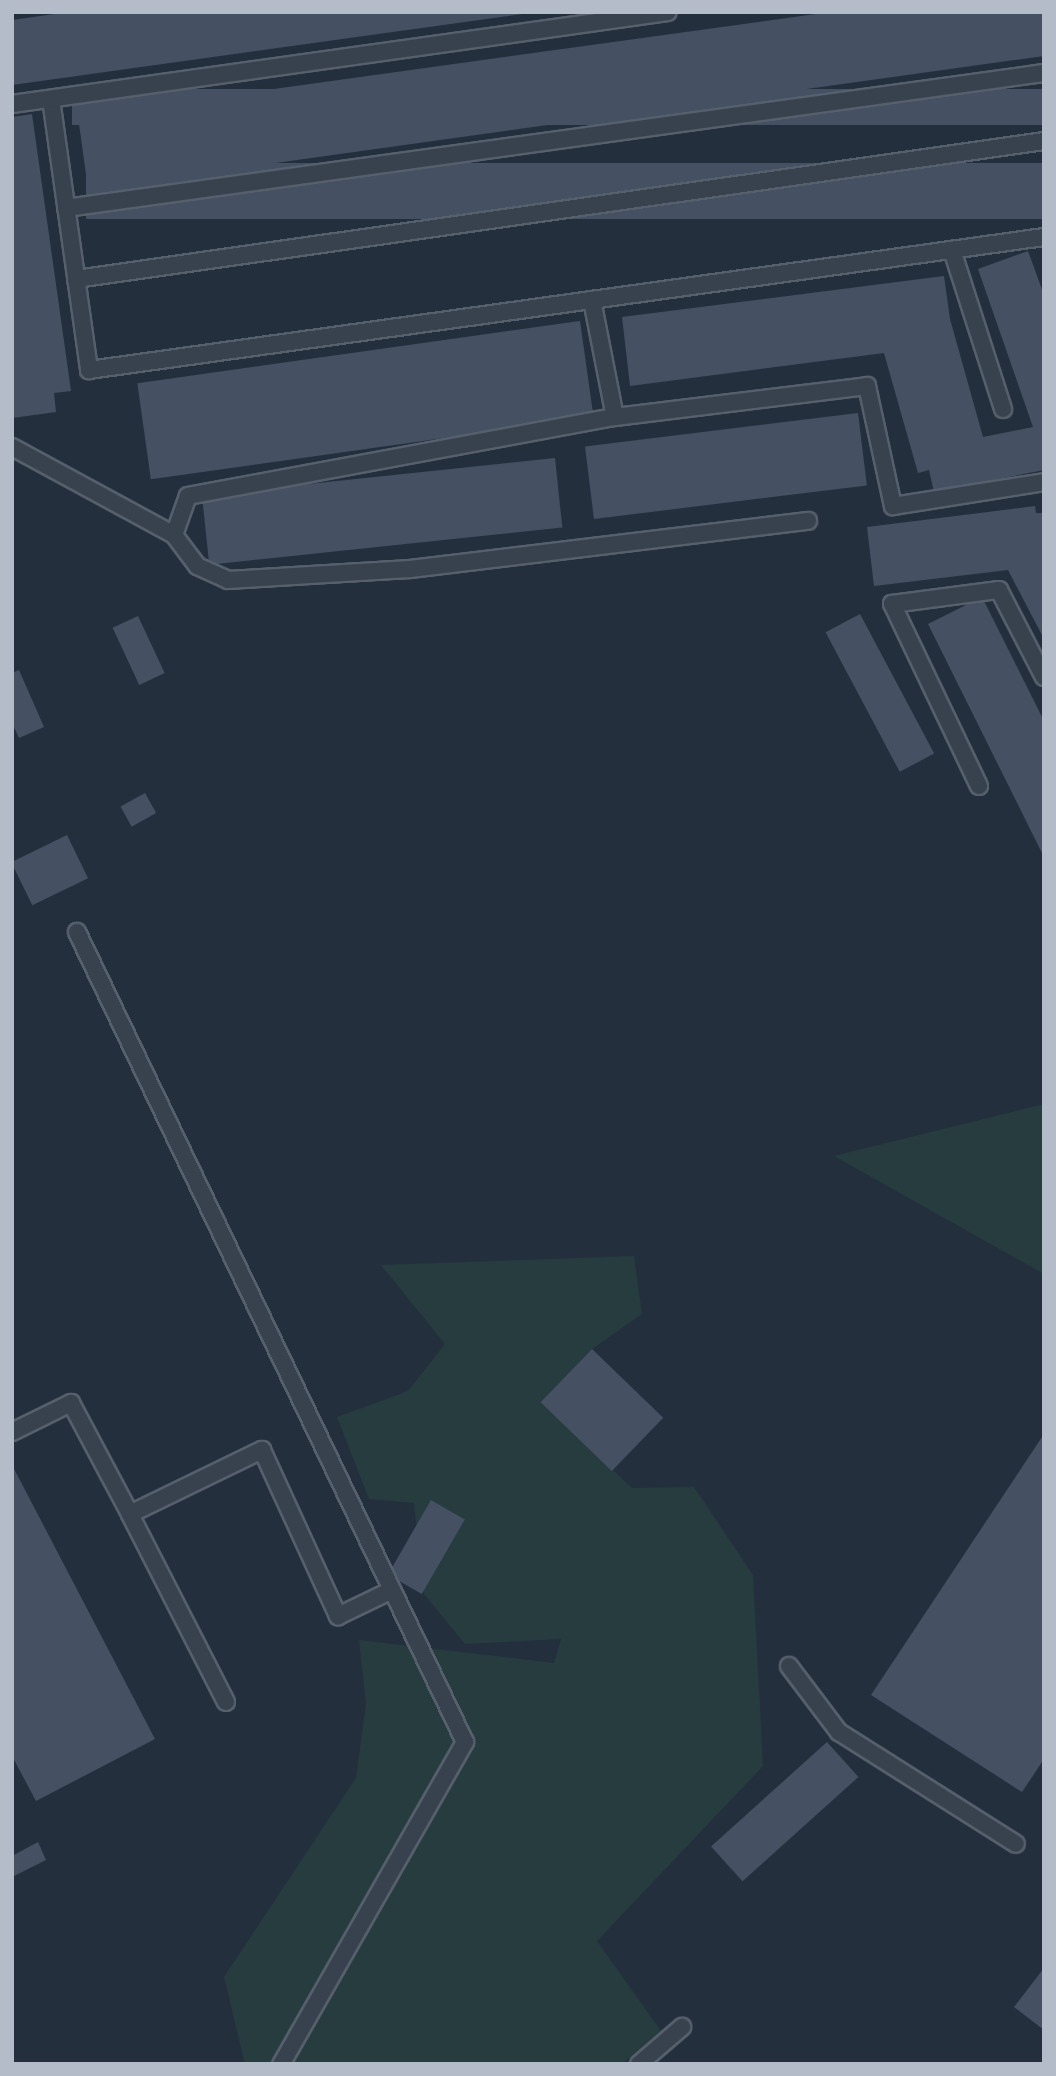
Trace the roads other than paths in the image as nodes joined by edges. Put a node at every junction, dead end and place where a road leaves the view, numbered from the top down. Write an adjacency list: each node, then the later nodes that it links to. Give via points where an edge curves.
1 (668, 12): 3 (lane)
2 (1044, 73): 6 (lane)
3 (51, 99): 4 (lane); 6 (lane)
4 (12, 104)
5 (1044, 141): 9 (lane)
6 (66, 208): 9 (lane)
7 (1044, 237): 8 (lane)
8 (952, 250): 10 (lane); 11 (lane)
9 (76, 279): 10 (lane, via 89,370)
10 (592, 300): 12 (lane)
11 (1003, 409)
12 (615, 417): 14 (lane, via 867,386 893,506); 16 (lane, via 187,496)
13 (12, 447): 16 (lane)
14 (1044, 482)
15 (808, 521): 16 (lane, via 410,569 228,580 197,566)
16 (174, 535)
17 (1044, 677): 18 (lane, via 999,590 892,604)
18 (979, 786)
19 (77, 932): 22 (lane)
20 (12, 1432): 21 (lane, via 71,1403)
21 (130, 1514): 22 (lane, via 262,1450 338,1616); 24 (lane)
22 (392, 1590): 27 (lane, via 466,1742)
23 (789, 1666): 25 (lane, via 839,1732)
24 (226, 1702)
25 (1016, 1844)
26 (682, 2027): 28 (lane)
27 (281, 2064)
28 (639, 2064)

